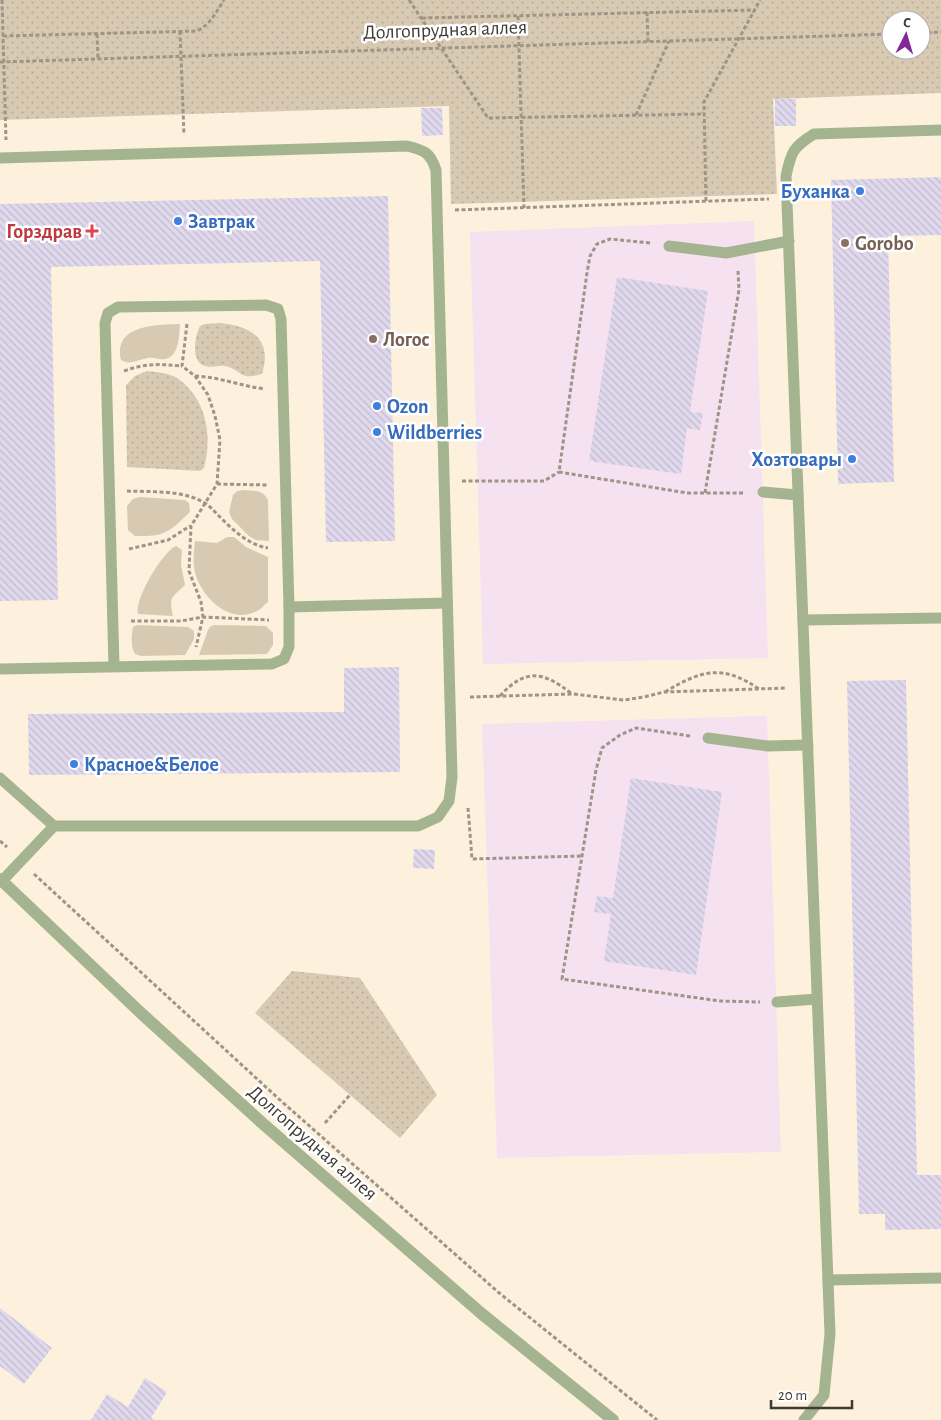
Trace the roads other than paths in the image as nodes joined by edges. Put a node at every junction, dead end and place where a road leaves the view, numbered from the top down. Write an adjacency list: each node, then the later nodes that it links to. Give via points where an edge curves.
1 (941, 130): 3 (lane, via 814,134 800,143 790,157 786,176)
2 (0, 158): 7 (lane, via 407,146 421,149 432,158 436,170)
3 (789, 241): 4 (lane, via 726,253); 6 (lane)
4 (669, 246)
5 (763, 492): 6 (lane)
6 (798, 494): 10 (lane)
7 (447, 603): 8 (lane); 16 (lane, via 452,777 448,801 438,817 418,826)
8 (289, 607): 11 (lane, via 289,647 284,659 272,664); 11 (lane, via 281,319 278,309 266,305 118,307 108,313 105,323)
9 (941, 618): 10 (lane)
10 (803, 620): 14 (lane)
11 (114, 667): 12 (lane)
12 (0, 669)
13 (708, 738): 14 (lane, via 768,746)
14 (808, 745): 18 (lane)
15 (0, 778): 16 (lane)
16 (54, 826): 17 (lane)
17 (1, 880): 22 (street, Долгопрудная аллея, via 261,1122 482,1314)
18 (817, 999): 19 (lane); 21 (lane)
19 (777, 1002)
20 (941, 1278): 21 (lane)
21 (828, 1280): 23 (lane, via 830,1334 824,1395)
22 (613, 1420)
23 (804, 1420)

